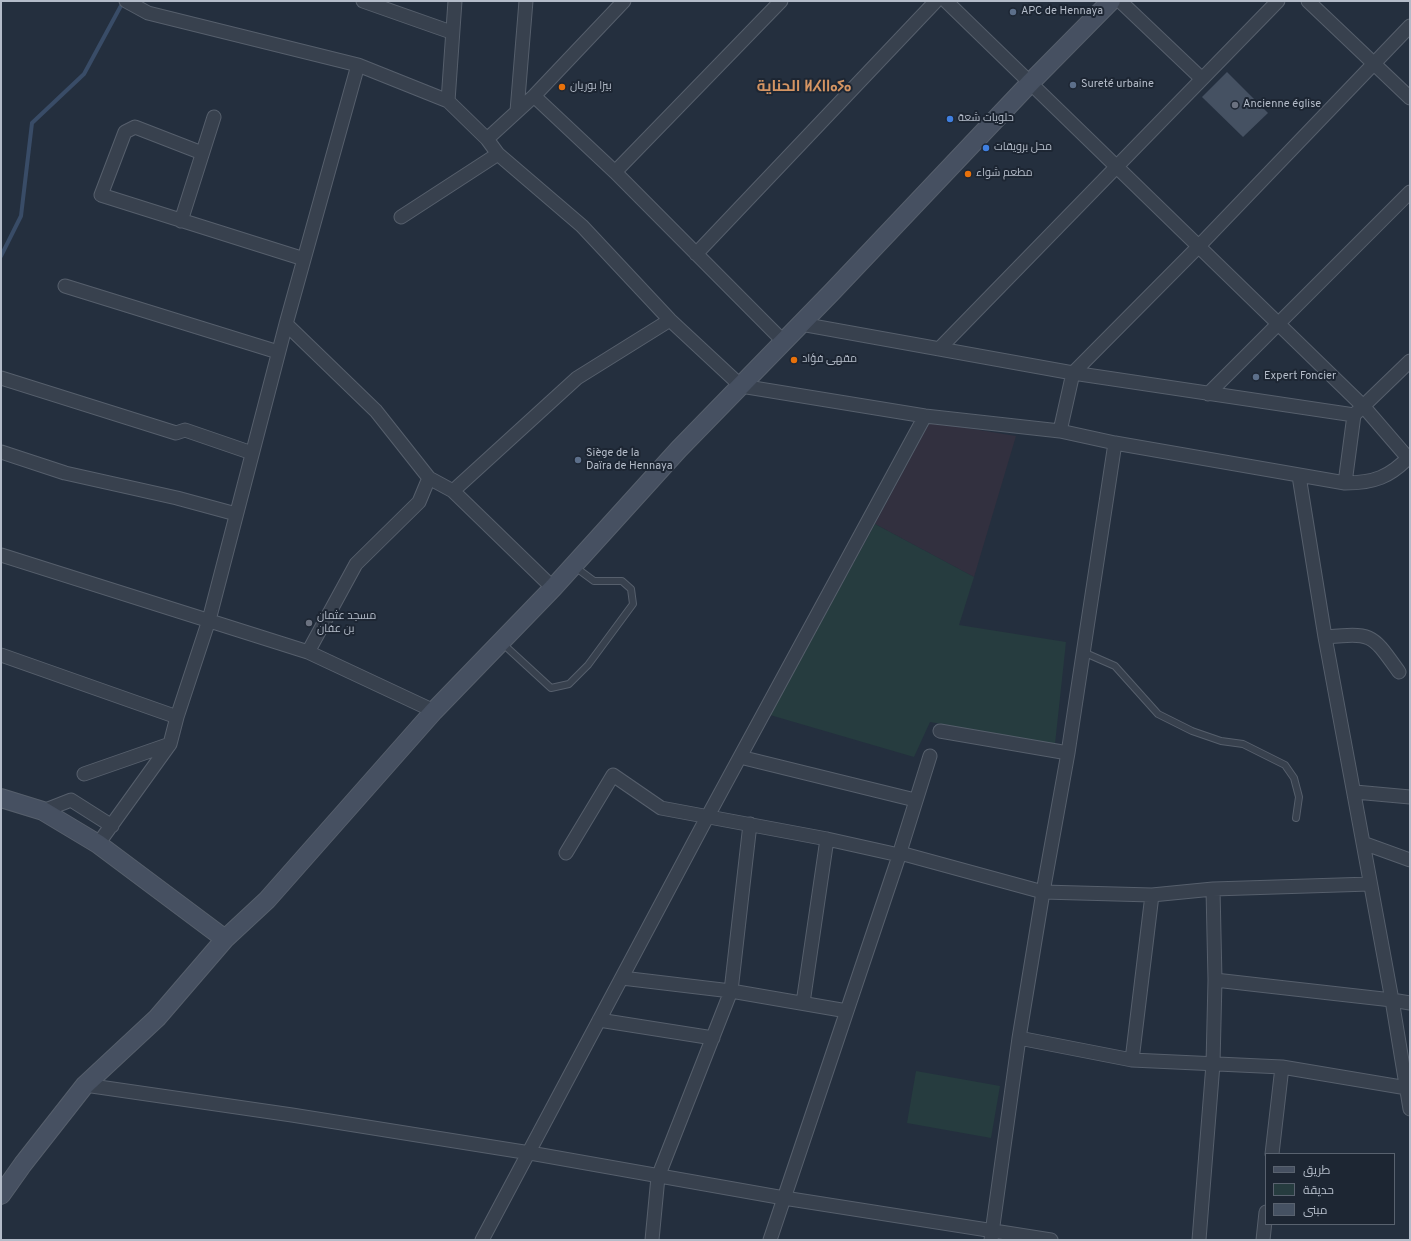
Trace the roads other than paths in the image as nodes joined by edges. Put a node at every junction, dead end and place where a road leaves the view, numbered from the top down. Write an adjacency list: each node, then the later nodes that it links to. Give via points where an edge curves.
1 (126, 1): 16 (street, via 148,13)
2 (363, 1): 14 (street)
3 (455, 1): 14 (street)
4 (526, 1): 22 (street)
5 (624, 1): 19 (street)
6 (781, 1): 28 (street)
7 (936, 1): 33 (street)
8 (946, 1): 18 (street)
9 (1111, 1): 18 (main road)
10 (1120, 1): 17 (street)
11 (1278, 1): 17 (street)
12 (1308, 1): 15 (street)
13 (1410, 26): 15 (street)
14 (451, 32): 21 (street)
15 (1374, 63): 20 (street); 32 (street)
16 (358, 65): 21 (street); 34 (street)
17 (1202, 79): 27 (street)
18 (1030, 83): 27 (street); 38 (main road)
19 (534, 96): 22 (street); 28 (street)
20 (1410, 98)
21 (448, 101): 24 (street)
22 (517, 111): 24 (street)
23 (214, 117): 25 (street)
24 (487, 139): 26 (street)
25 (202, 153): 31 (street); 31 (street, via 135,127 125,132 101,195)
26 (498, 154): 30 (street); 36 (street, via 582,226)
27 (1116, 167): 32 (street); 41 (street)
28 (615, 172): 33 (street)
29 (1410, 192): 39 (street)
30 (401, 217)
31 (181, 221): 34 (street)
32 (1198, 246): 39 (street); 44 (street)
33 (696, 254): 40 (street)
34 (304, 259): 37 (street)
35 (65, 286): 42 (street)
36 (670, 320): 46 (street); 58 (street, via 577,378)
37 (286, 324): 42 (street); 56 (street, via 376,411)
38 (801, 324): 40 (main road); 41 (street)
39 (1278, 324): 47 (street); 48 (street)
40 (784, 342): 46 (main road)
41 (939, 349): 44 (street)
42 (278, 352): 53 (street)
43 (1410, 361): 48 (street)
44 (1073, 373): 47 (street); 50 (street)
45 (1, 378): 53 (street, via 176,433 185,430)
46 (741, 386): 49 (street); 61 (main road, via 679,449)
47 (1208, 394): 48 (street)
48 (1359, 411): 54 (street); 57 (street)
49 (925, 416): 50 (street); 76 (street)
50 (1060, 431): 51 (street)
51 (1115, 443): 55 (street); 67 (street)
52 (1, 452): 59 (street, via 65,473)
53 (252, 453): 59 (street)
54 (1409, 457): 57 (street, via 1393,472 1377,480)
55 (1299, 476): 57 (street); 64 (street)
56 (429, 478): 58 (street); 66 (street, via 419,502 356,564)
57 (1345, 483)
58 (453, 491): 62 (street)
59 (236, 514): 63 (street)
60 (1, 555): 63 (street)
61 (574, 566): 62 (main road); 65 (lane, via 594,581 622,581 631,589 633,604 588,665 569,684 551,688)
62 (553, 588): 65 (main road)
63 (209, 620): 66 (street); 71 (street)
64 (1325, 637): 69 (street, via 1357,634 1367,636 1382,648); 78 (street)
65 (501, 642): 70 (main road)
66 (308, 652): 70 (street)
67 (1083, 652): 74 (street); 84 (lane, via 1115,666 1158,714 1192,731 1221,741 1243,744 1285,765 1294,778 1299,797)
68 (1, 655): 71 (street)
69 (1399, 672)
70 (434, 711): 97 (main road, via 267,900)
71 (177, 717): 73 (street)
72 (940, 731): 74 (street)
73 (170, 744): 77 (street); 86 (street)
74 (1068, 752): 95 (street)
75 (930, 756): 81 (street)
76 (740, 757): 81 (street); 83 (street)
77 (84, 774)
78 (1355, 792): 79 (street); 88 (street)
79 (1410, 797)
80 (1, 798): 82 (main road)
81 (915, 800): 91 (street)
82 (43, 811): 86 (street, via 71,800); 89 (main road)
83 (708, 816): 85 (street); 90 (street, via 661,808 613,775); 98 (street)
84 (1296, 818)
85 (750, 824): 87 (street); 100 (street)
86 (112, 826): 89 (street)
87 (827, 839): 91 (street); 102 (street)
88 (1363, 843): 92 (street); 93 (street)
89 (98, 844): 97 (main road)
90 (566, 853)
91 (899, 854): 95 (street); 104 (street)
92 (1410, 860)
93 (1370, 884): 94 (street); 101 (street)
94 (1213, 889): 96 (street); 99 (street)
95 (1043, 892): 96 (street); 107 (street)
96 (1152, 894): 108 (street)
97 (225, 939): 111 (main road, via 157,1018)
98 (622, 978): 100 (street); 105 (street)
99 (1215, 980): 101 (street); 109 (street)
100 (731, 991): 102 (street); 106 (street)
101 (1392, 1000): 103 (street); 112 (street)
102 (803, 1003): 104 (street)
103 (1410, 1004)
104 (847, 1011): 118 (street)
105 (599, 1020): 106 (street); 114 (street)
106 (713, 1038): 116 (street)
107 (1019, 1038): 108 (street); 120 (street)
108 (1132, 1060): 109 (street)
109 (1213, 1064): 110 (street); 125 (street)
110 (1282, 1067): 112 (street); 115 (street)
111 (85, 1086): 114 (street, via 292,1115); 117 (main road)
112 (1407, 1088): 113 (street)
113 (1410, 1109)
114 (530, 1153): 116 (street); 121 (street)
115 (1272, 1153)
116 (658, 1176): 118 (street); 122 (street)
117 (1, 1195)
118 (784, 1198): 120 (street); 123 (street)
119 (1265, 1221): 126 (street)
120 (991, 1236): 124 (street)
121 (482, 1240)
122 (652, 1240)
123 (770, 1240)
124 (1051, 1240)
125 (1199, 1240)
126 (1263, 1240)

